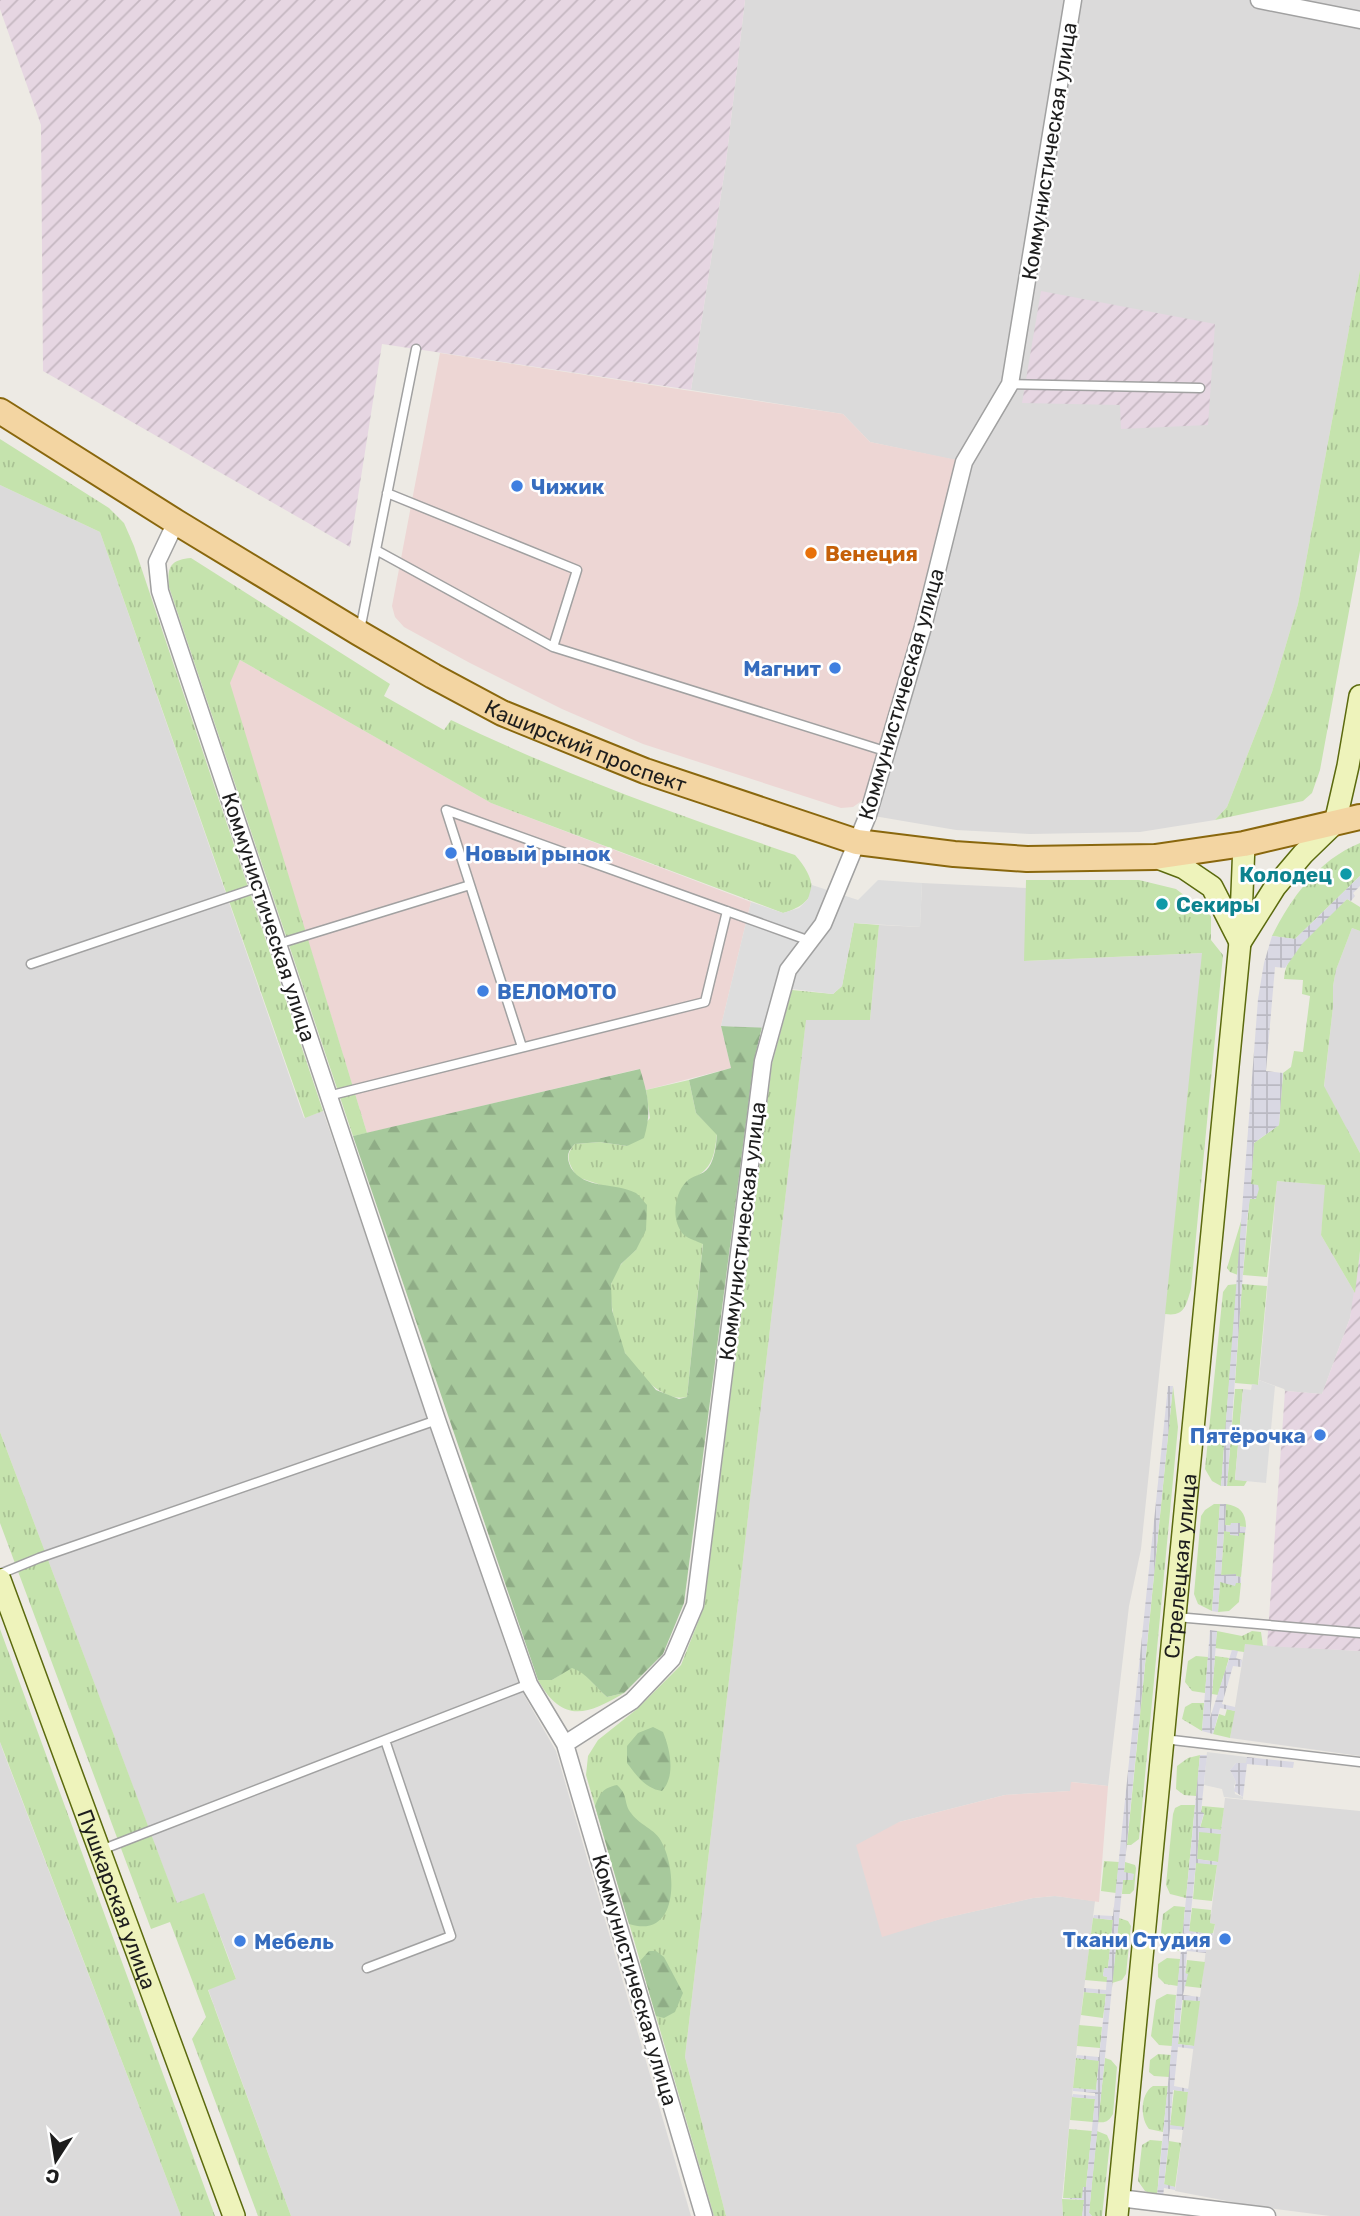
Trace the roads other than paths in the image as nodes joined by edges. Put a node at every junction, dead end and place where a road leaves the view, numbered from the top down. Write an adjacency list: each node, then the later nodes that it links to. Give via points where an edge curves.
1 (1073, 0): 5 (street, Коммунистическая улица)
2 (1259, 0): 3 (street)
3 (1360, 20)
4 (416, 349): 8 (lane)
5 (1010, 384): 6 (lane); 14 (street, Коммунистическая улица, via 964,462)
6 (1200, 387)
7 (0, 411): 9 (main road, Каширский проспект)
8 (387, 493): 10 (lane); 12 (lane, via 577,570)
9 (176, 522): 11 (main road, Каширский проспект); 21 (street, Коммунистическая улица, via 157,562 160,591)
10 (376, 550): 11 (lane); 12 (lane)
11 (359, 633): 17 (main road, Каширский проспект, via 502,713 645,771)
12 (553, 647): 14 (lane)
13 (1360, 696): 16 (main road)
14 (888, 752): 17 (street, Коммунистическая улица)
15 (1360, 817): 16 (main road)
16 (1335, 823): 18 (main road, Каширский проспект); 24 (main road, Стрелецкая улица, via 1275,887)
17 (858, 842): 19 (main road, Каширский проспект, via 1027,859); 23 (street, Коммунистическая улица, via 823,924)
18 (1244, 844): 19 (main road, Каширский проспект); 24 (main road)
19 (1155, 857): 24 (main road, via 1185,868 1212,887)
20 (470, 885): 22 (lane, via 446,810); 25 (lane); 27 (lane)
21 (259, 887): 25 (street, Коммунистическая улица); 26 (lane)
22 (727, 911): 23 (lane); 27 (lane, via 705,1002)
23 (810, 941): 37 (street, Коммунистическая улица, via 788,970 763,1061 695,1605 672,1659 632,1701)
24 (1240, 942): 32 (main road, Стрелецкая улица)
25 (278, 944): 28 (street, Коммунистическая улица)
26 (31, 964)
27 (522, 1047): 28 (lane)
28 (328, 1096): 29 (street, Коммунистическая улица)
29 (437, 1420): 30 (lane); 34 (street, Коммунистическая улица)
30 (0, 1574)
31 (0, 1580): 39 (main road, Пушкарская улица)
32 (1176, 1617): 33 (lane); 35 (main road, Стрелецкая улица)
33 (1360, 1633)
34 (529, 1684): 36 (lane); 37 (street, Коммунистическая улица)
35 (1164, 1739): 38 (lane); 41 (main road, Стрелецкая улица)
36 (385, 1740): 39 (lane); 40 (lane, via 451,1937)
37 (565, 1744): 43 (street, Коммунистическая улица)
38 (1360, 1762)
39 (100, 1851): 42 (main road, Пушкарская улица)
40 (367, 1968)
41 (1118, 2207): 44 (street)
42 (234, 2216)
43 (704, 2216)
44 (1267, 2216)

